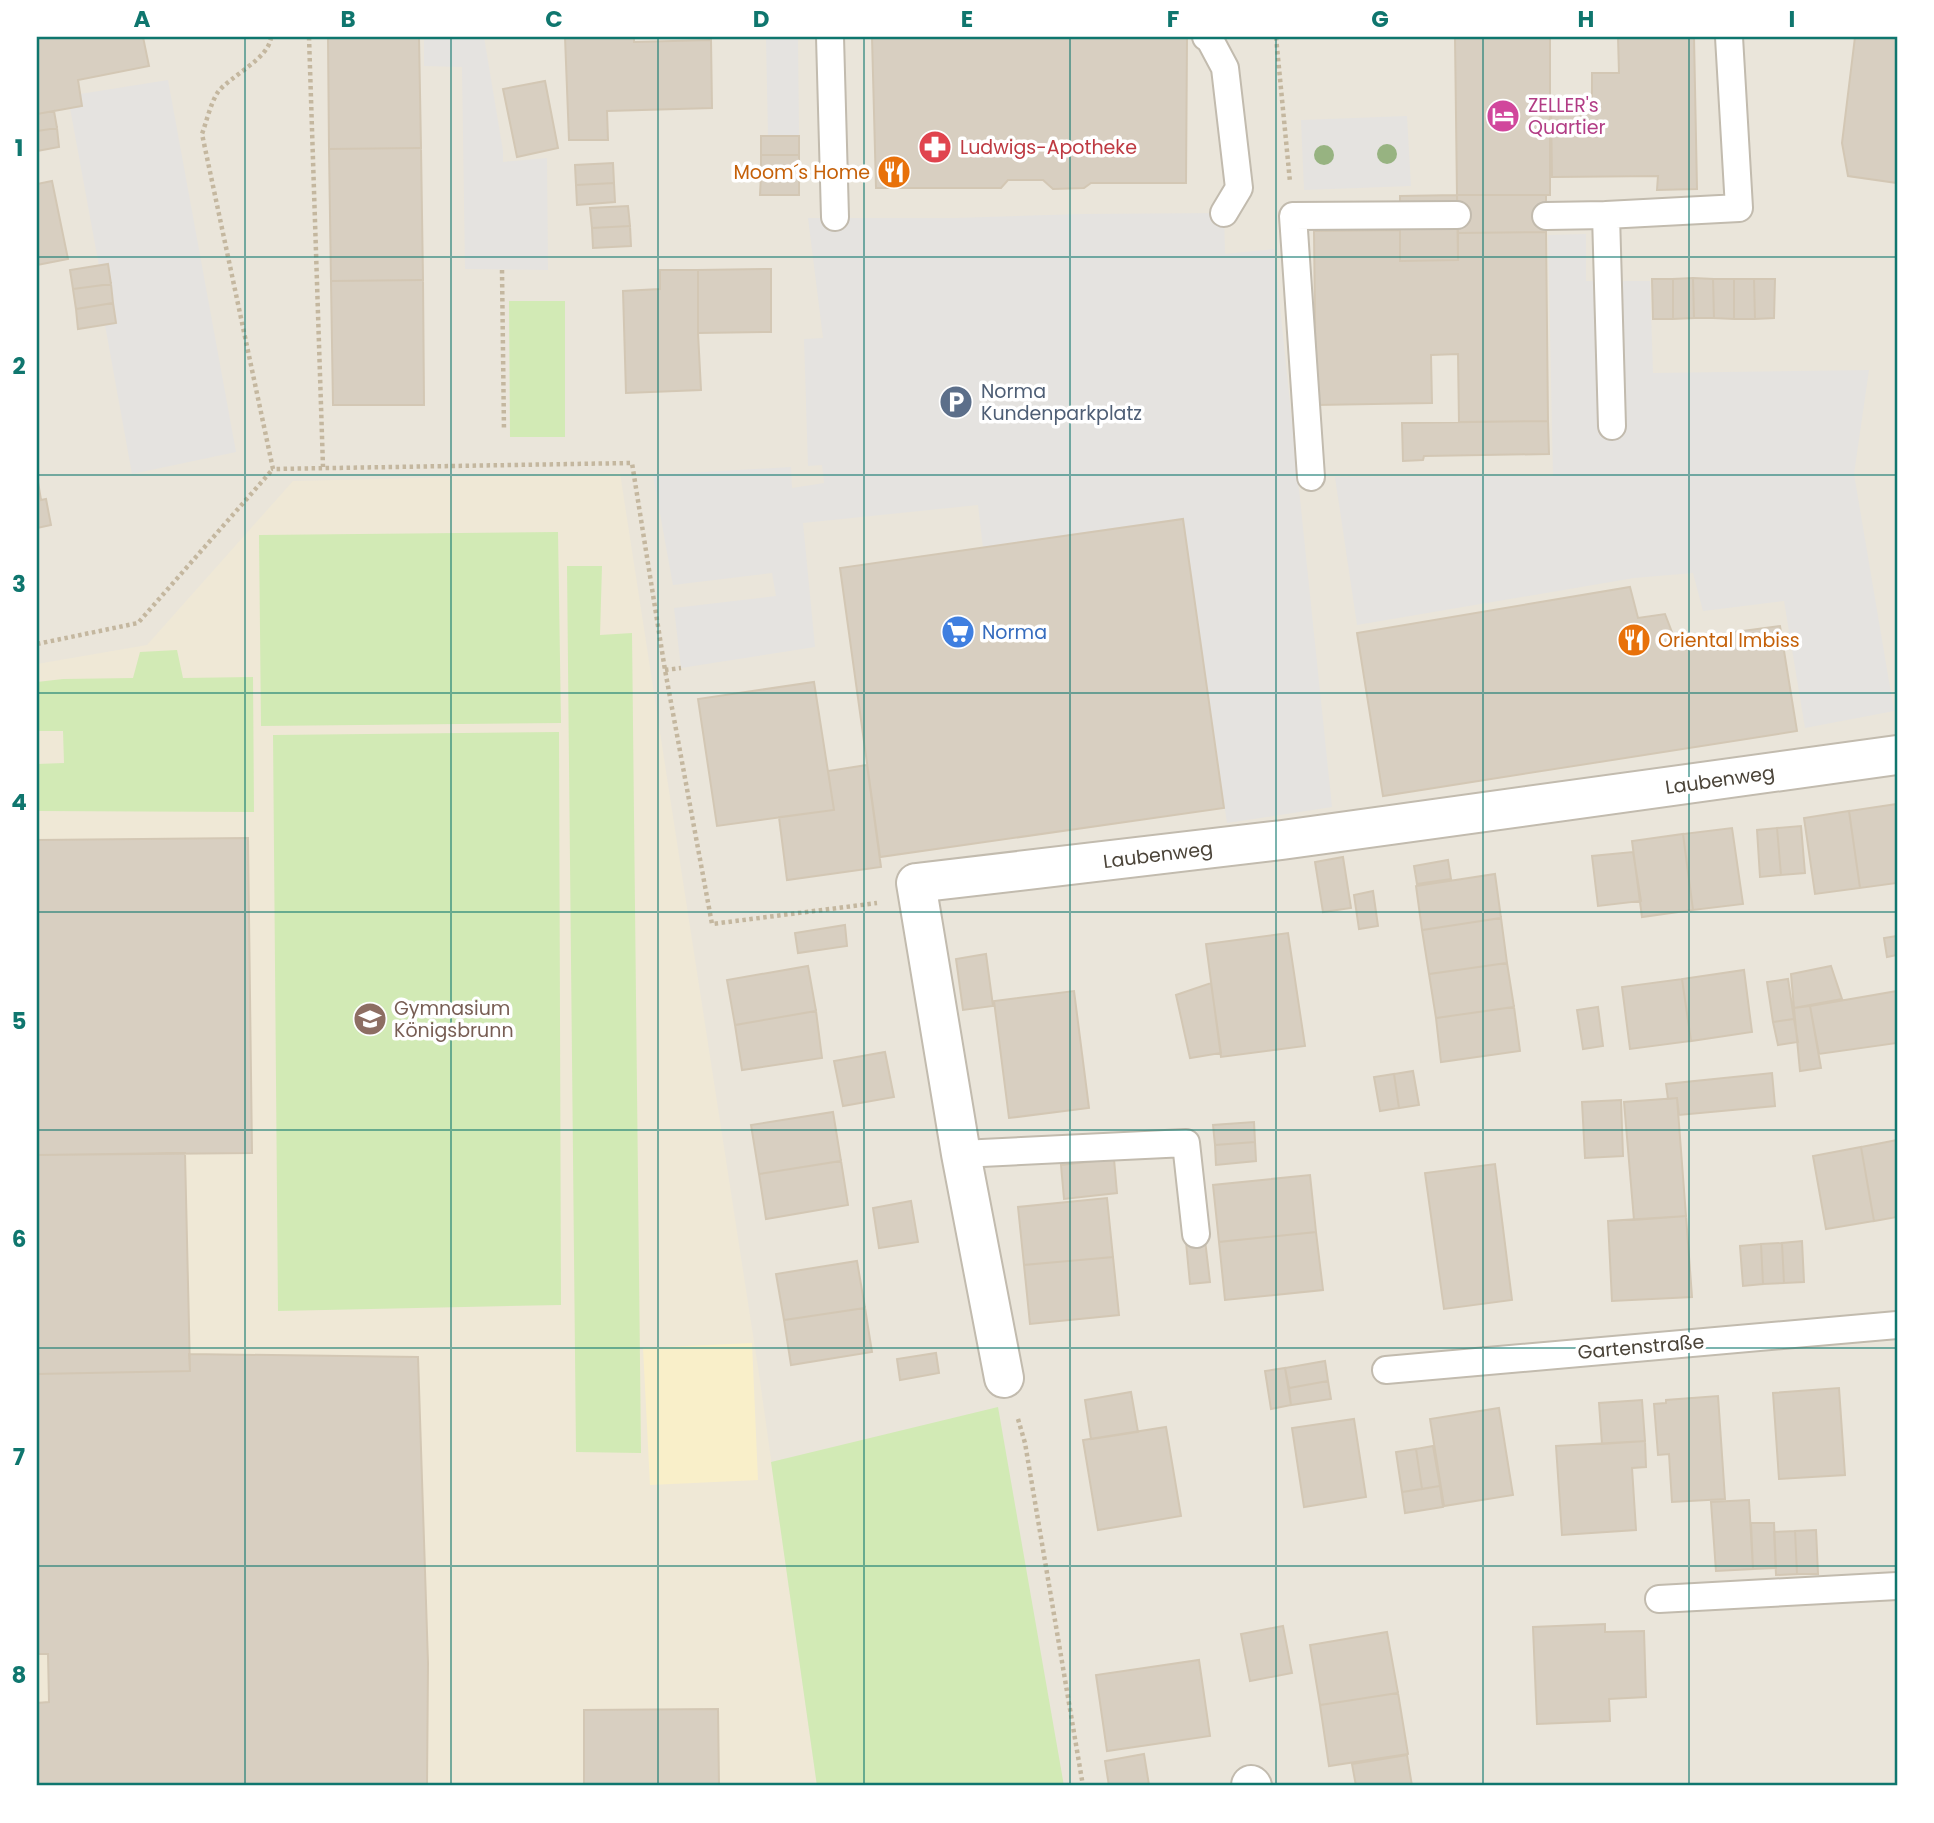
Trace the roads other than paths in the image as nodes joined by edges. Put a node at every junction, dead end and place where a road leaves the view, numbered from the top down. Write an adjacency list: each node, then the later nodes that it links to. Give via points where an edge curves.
1 (830, 37): 8 (lane)
2 (1206, 37): 4 (lane, via 1225,68 1239,188)
3 (1730, 37): 7 (lane, via 1739,208)
4 (1223, 213)
5 (1457, 215): 10 (lane, via 1293,216)
6 (1546, 215): 7 (lane)
7 (1606, 215): 9 (lane)
8 (835, 217)
9 (1612, 426)
10 (1311, 477)
11 (1897, 755): 12 (street, Laubenweg, via 1282,841 916,883)
12 (961, 1154): 13 (lane, via 1186,1143); 16 (street)
13 (1196, 1234)
14 (1897, 1325): 15 (lane, Gartenstraße)
15 (1385, 1370)
16 (1004, 1378)
17 (1897, 1586): 18 (lane)
18 (1659, 1598)

